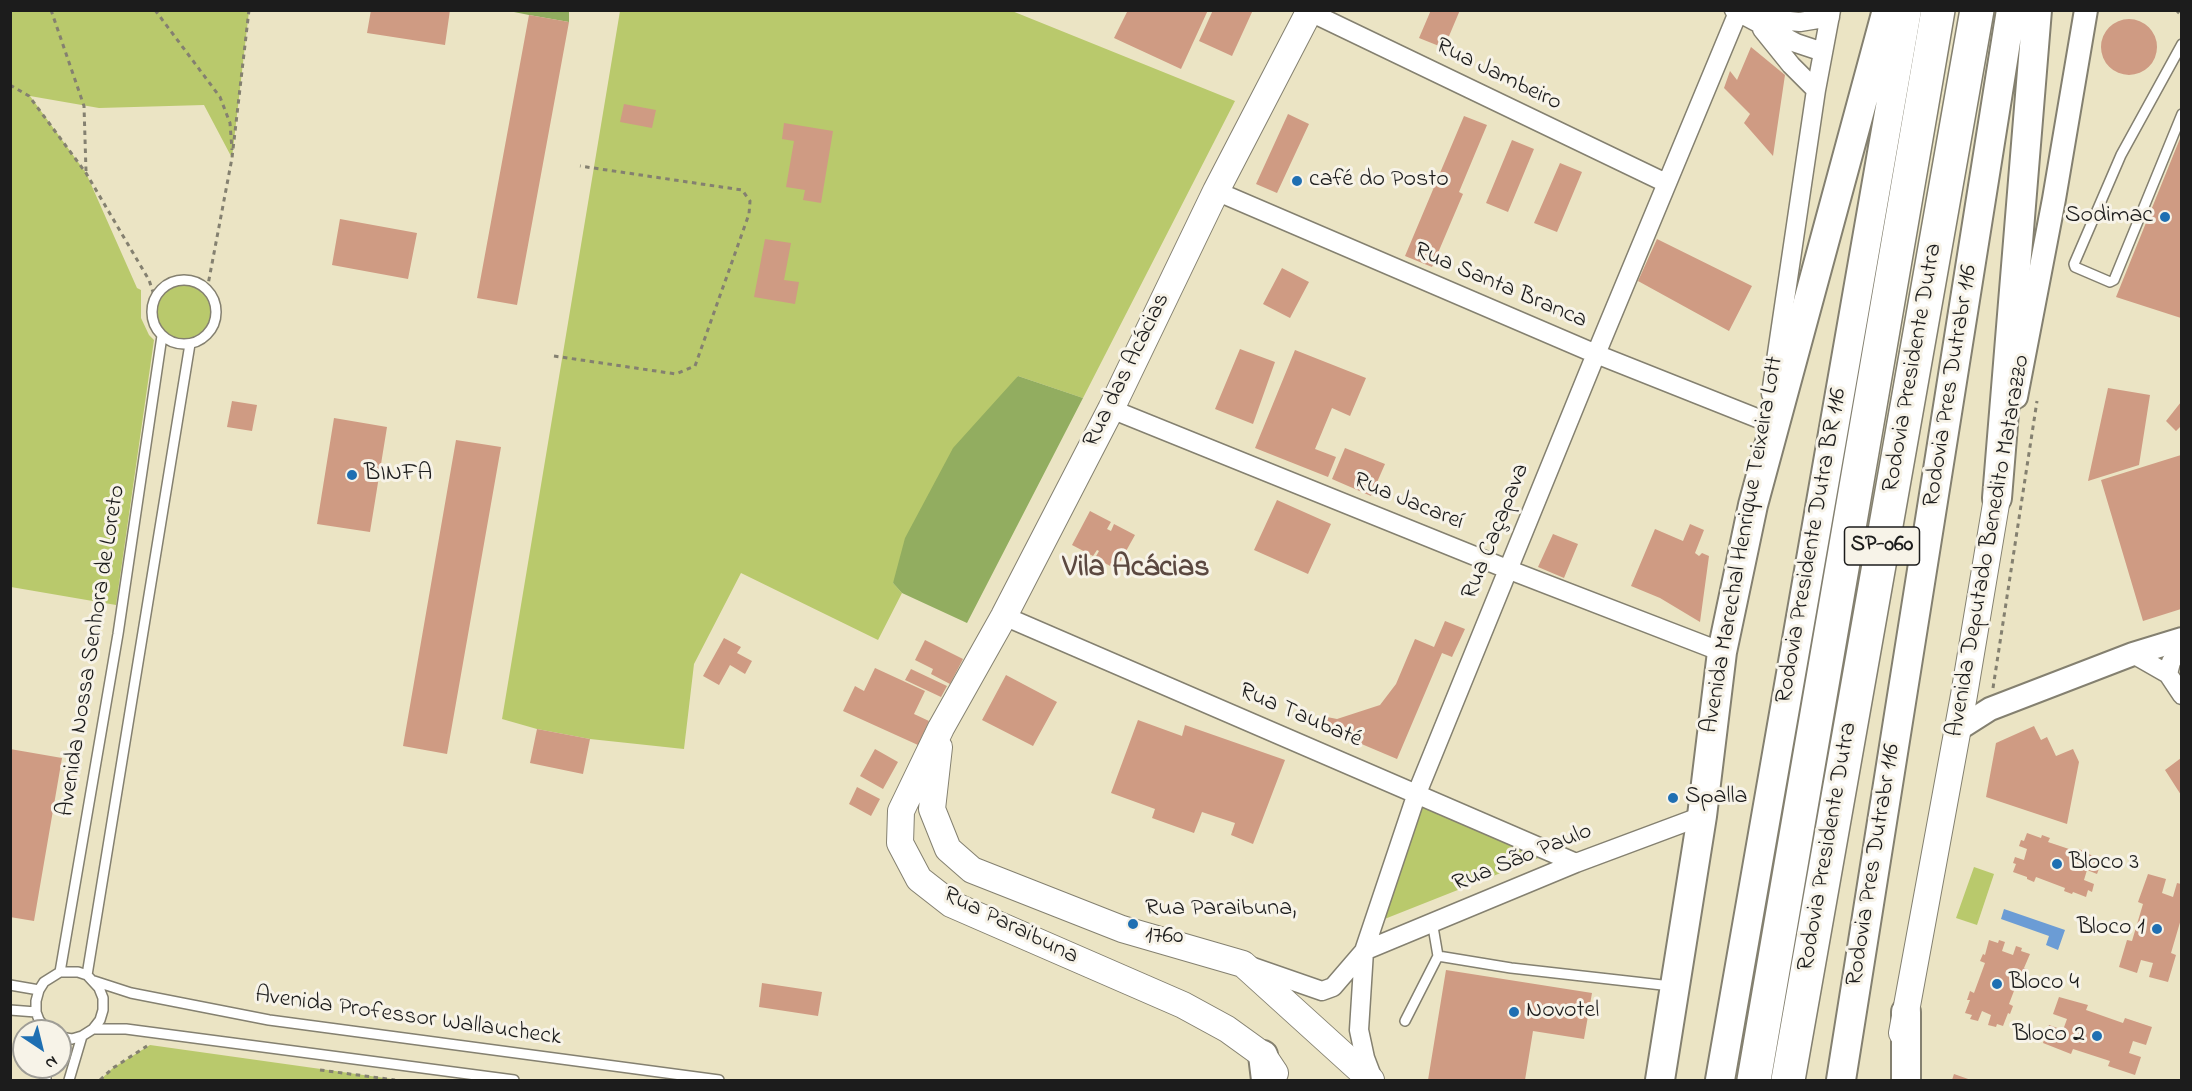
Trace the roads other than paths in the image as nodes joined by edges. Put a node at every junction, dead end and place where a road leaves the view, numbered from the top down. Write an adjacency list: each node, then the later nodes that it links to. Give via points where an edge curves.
1 (1887, 10): 24 (main road)
2 (1907, 10): 64 (main road, Rodovia Presidente Dutra BR 116)
3 (1938, 10): 65 (highway, Rodovia Presidente Dutra / SP-060)
4 (1977, 10): 66 (highway, Rodovia Presidente Dutra / SP-060)
5 (2012, 10): 67 (main road, Rodovia Pres Dutrabr 116)
6 (2037, 10): 23 (main road)
7 (2086, 10): 23 (street, Avenida Deputado Benedito Matarazzo)
8 (1310, 11): 16 (street, Rua Jambeiro); 17 (main road, Rua das Acácias)
9 (1738, 11): 10 (street, via 1800,22); 11 (street); 16 (street, Rua Caçapava)
10 (1831, 14): 13 (street, Avenida Marechal Henrique Teixeira Lott)
11 (1759, 25): 13 (street); 14 (street)
12 (2181, 45): 15 (lane, via 2121,155 2075,267 2110,282 2114,280)
13 (1823, 52): 14 (street, Avenida Marechal Henrique Teixeira Lott)
14 (1816, 90): 22 (street, Avenida Marechal Henrique Teixeira Lott)
15 (2181, 114)
16 (1666, 183): 20 (street, Rua Caçapava)
17 (1216, 191): 20 (street, Rua Santa Branca); 21 (main road, Rua das Acácias)
18 (162, 336): 19 (lane, via 171,342); 19 (lane, via 152,319 155,298 169,284 189,280 207,290 215,306 214,324 204,337); 44 (lane, Avenida Nossa Senhora de Loreto, via 118,634)
19 (190, 344): 45 (lane, Avenida Nossa Senhora de Loreto)
20 (1596, 354): 22 (street, Rua Santa Branca); 25 (street, Rua Caçapava)
21 (1111, 409): 25 (street, Rua Jacareí); 26 (main road, Rua das Acácias)
22 (1767, 422): 24 (street, Avenida Marechal Henrique Teixeira Lott)
23 (1997, 498): 32 (main road, Avenida Deputado Benedito Matarazzo)
24 (1753, 505): 29 (main road, Avenida Marechal Henrique Teixeira Lott)
25 (1507, 569): 29 (street, Rua Jacareí); 37 (street, Rua Caçapava)
26 (1004, 616): 35 (main road, Rua das Acácias); 37 (street, Rua Taubaté)
27 (2181, 639): 30 (street)
28 (2181, 644): 31 (street)
29 (1722, 652): 38 (main road, Avenida Marechal Henrique Teixeira Lott)
30 (2133, 654): 31 (street); 34 (street)
31 (2168, 674): 33 (street)
32 (1964, 694): 34 (street); 36 (main road, Avenida Deputado Benedito Matarazzo)
33 (2181, 695)
34 (1990, 709): 36 (street)
35 (941, 728): 43 (main road, Rua Paraibuna, via 932,809 948,849 972,870 1122,929); 57 (main road, Rua Paraibuna, via 901,811 900,843 920,879 951,904 1183,1005 1227,1029)
36 (1957, 730): 51 (main road, Avenida Deputado Benedito Matarazzo)
37 (1417, 793): 39 (street, Rua Taubaté); 41 (street, Rua Caçapava)
38 (1702, 816): 39 (street, Rua São Paulo); 47 (main road, Avenida Marechal Henrique Teixeira Lott)
39 (1576, 863): 40 (street, Rua São Paulo)
40 (1432, 921): 41 (street, Rua São Paulo); 42 (lane)
41 (1364, 951): 43 (street, Rua Paraibuna, via 1333,987 1322,991); 62 (street, Rua Caçapava, via 1359,1030)
42 (1438, 956): 47 (lane); 53 (lane)
43 (1244, 964): 62 (main road, Rua Paraibuna)
44 (60, 972): 45 (lane, Avenida Professor Wallaucheck, via 78,972); 48 (lane)
45 (90, 978): 54 (lane, via 103,998 100,1020); 60 (lane, Avenida Professor Wallaucheck, via 131,993 269,1020)
46 (10, 985): 48 (lane)
47 (1674, 986): 63 (main road, Avenida Marechal Henrique Teixeira Lott)
48 (39, 990): 50 (lane)
49 (10, 1010): 50 (lane)
50 (36, 1012): 52 (lane)
51 (1906, 1012): 68 (main road, Avenida Deputado Benedito Matarazzo); 69 (main road)
52 (40, 1019)
53 (1405, 1021)
54 (93, 1029): 55 (lane); 59 (lane, Avenida Professor Wallaucheck, via 126,1029)
55 (82, 1036): 56 (lane); 58 (lane)
56 (72, 1039)
57 (1265, 1068): 61 (main road, Rua Paraibuna)
58 (69, 1080)
59 (514, 1080)
60 (719, 1080)
61 (1280, 1080)
62 (1372, 1080)
63 (1660, 1080)
64 (1720, 1080)
65 (1754, 1080)
66 (1788, 1080)
67 (1841, 1080)
68 (1893, 1080)
69 (1906, 1080)

